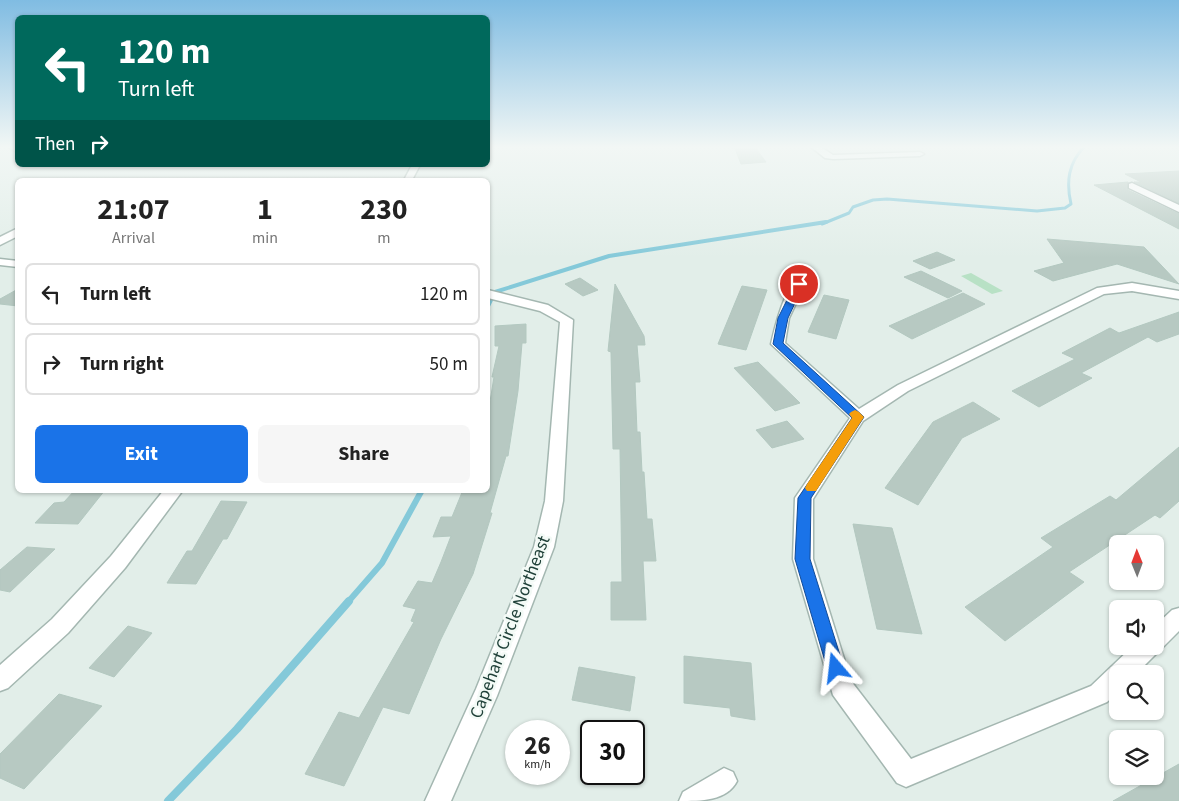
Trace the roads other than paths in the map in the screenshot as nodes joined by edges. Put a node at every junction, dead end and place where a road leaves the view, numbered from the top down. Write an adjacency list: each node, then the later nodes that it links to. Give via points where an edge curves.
1 (1132, 186): 2 (street)
2 (1179, 209)
3 (15, 233): 4 (street)
4 (0, 242)
5 (0, 262): 6 (street)
6 (15, 264)
7 (799, 284): 10 (street, via 783,318 778,344)
8 (490, 294): 19 (street, Capehart Circle Northeast, via 544,308 566,320 554,500 544,547 485,696)
9 (1179, 295): 10 (street, via 1132,286 1101,291 903,388)
10 (858, 417): 17 (street, via 804,498 802,559 841,687 906,774 1099,694)
11 (172, 493): 16 (street, via 118,562 60,626)
12 (1179, 617): 13 (street)
13 (1164, 631)
14 (1139, 655): 15 (street)
15 (1129, 665)
16 (0, 680)
17 (1109, 684)
18 (724, 781): 20 (street)
19 (438, 801)
20 (692, 801)

